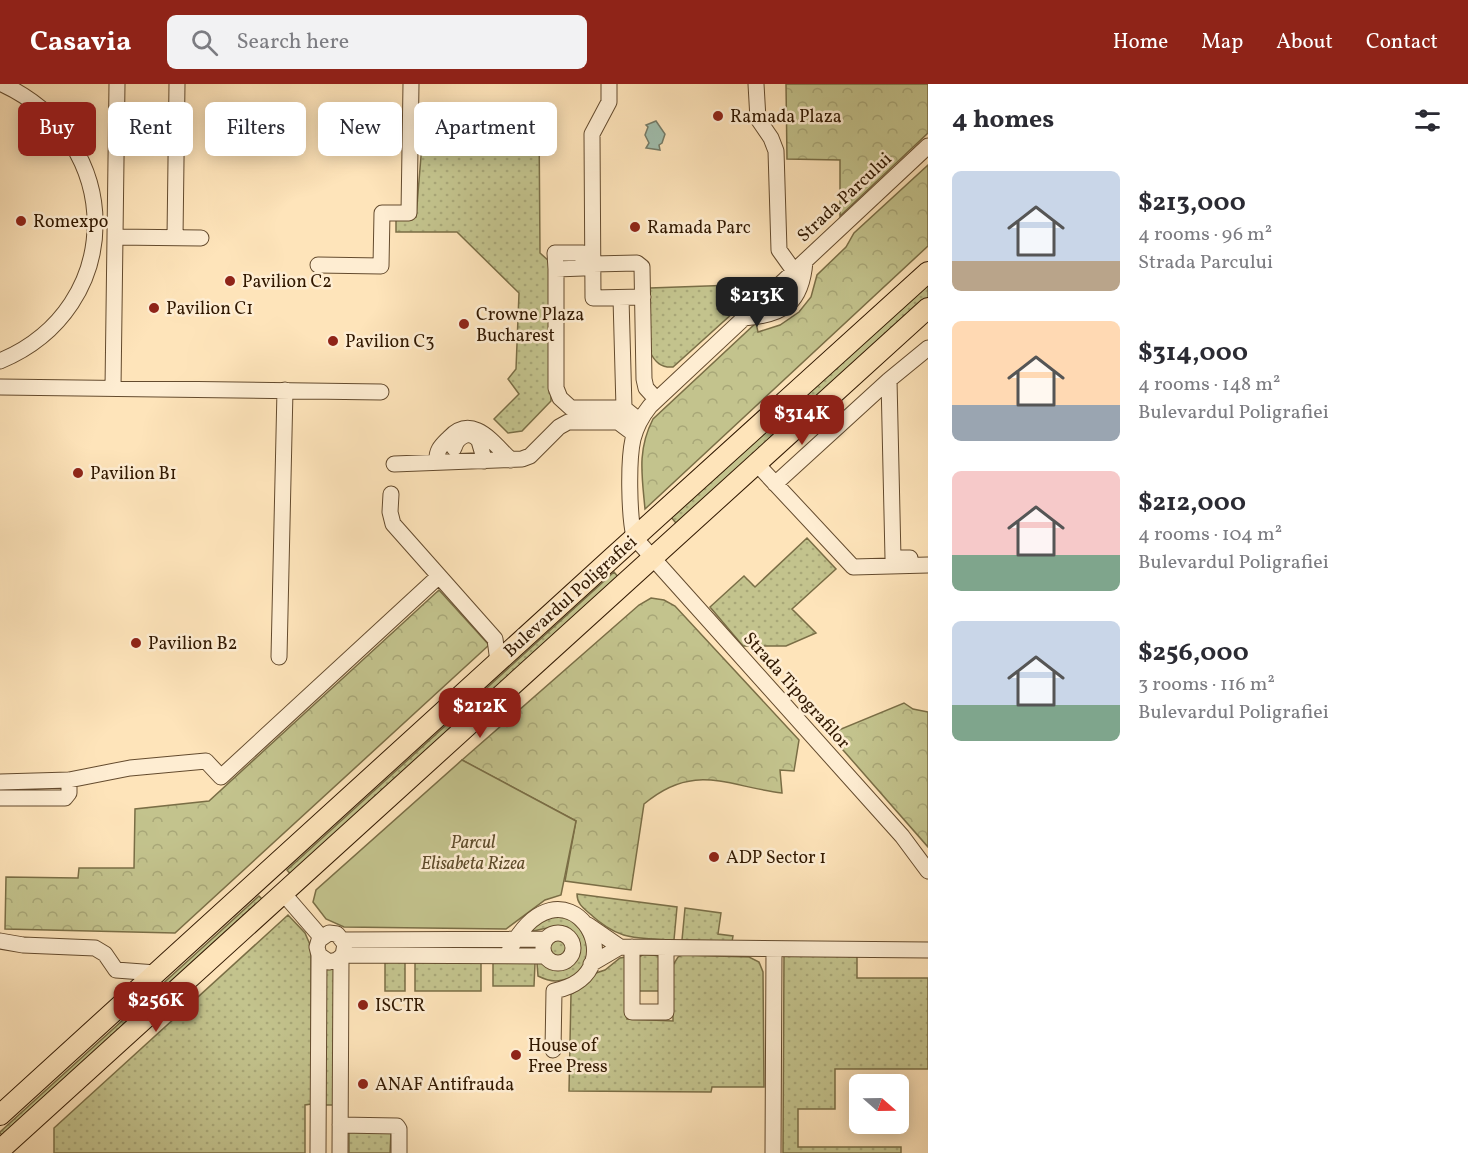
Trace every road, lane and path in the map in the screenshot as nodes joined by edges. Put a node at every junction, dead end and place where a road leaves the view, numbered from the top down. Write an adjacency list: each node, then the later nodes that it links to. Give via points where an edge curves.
1 (3, 84): 8 (street, via 43,108 62,128 88,175)
2 (117, 84): 9 (street)
3 (177, 84): 11 (street)
4 (411, 84): 14 (street, via 409,213 382,213 381,266)
5 (609, 84): 13 (street, via 609,102 592,134)
6 (756, 84): 15 (street, via 758,119 776,151 779,250)
7 (928, 146): 15 (street, Strada Parcului)
8 (94, 201): 9 (street); 22 (street, via 92,254 72,302 37,340)
9 (115, 201): 10 (street)
10 (115, 237): 11 (street); 25 (street)
11 (175, 237): 12 (street)
12 (201, 237)
13 (593, 264): 18 (street, via 640,264); 19 (street, via 594,298)
14 (318, 265)
15 (799, 266): 28 (street, Strada Parcului)
16 (556, 269): 29 (street, via 556,388 560,398 571,408)
17 (928, 272): 39 (main road, Bulevardul Poligrafiei)
18 (643, 297): 19 (street); 28 (street, via 644,379)
19 (621, 298): 29 (street)
20 (928, 308): 35 (main road, Bulevardul Poligrafiei)
21 (928, 348): 23 (street)
22 (0, 361)
23 (889, 380): 37 (street); 41 (street, via 893,558)
24 (0, 387): 25 (street)
25 (113, 388): 26 (street)
26 (285, 390): 27 (street); 46 (street)
27 (381, 392)
28 (656, 399): 30 (street, Strada Parcului)
29 (624, 408): 30 (street)
30 (637, 428): 32 (street, via 618,422 568,422 526,458); 39 (street, via 631,452)
31 (454, 448): 33 (street, via 460,436 473,436)
32 (511, 459): 33 (street); 34 (street, via 480,430 468,428 456,431 439,448)
33 (484, 460): 34 (street)
34 (437, 462): 36 (street)
35 (756, 463): 37 (street); 40 (main road, Bulevardul Poligrafiei)
36 (394, 464)
37 (775, 484): 42 (street, via 853,567)
38 (391, 494): 43 (street, via 393,524)
39 (634, 537): 40 (street, Strada Tipografilor); 45 (main road, Bulevardul Poligrafiei)
40 (652, 557): 51 (street, Strada Tipografilor, via 902,836); 53 (main road, Bulevardul Poligrafiei)
41 (928, 557)
42 (928, 565)
43 (439, 576): 44 (street); 48 (street, via 221,777 206,760 130,768)
44 (495, 639): 45 (street); 47 (street)
45 (518, 644): 47 (main road, Bulevardul Poligrafiei)
46 (279, 657)
47 (498, 662): 52 (main road, Bulevardul Poligrafiei)
48 (69, 780): 49 (street); 50 (street, via 65,798)
49 (0, 782)
50 (0, 798)
51 (928, 871)
52 (266, 874): 53 (main road); 68 (main road, Bulevardul Poligrafiei)
53 (283, 893): 55 (street); 72 (main road, Bulevardul Poligrafiei)
54 (588, 925): 57 (street, via 572,913 552,910 536,916); 59 (street); 67 (street, via 595,944)
55 (321, 937): 63 (street, via 333,933); 64 (street, via 317,943)
56 (545, 939): 57 (street); 66 (street); 66 (street, via 562,934 573,949 561,963)
57 (515, 940): 63 (street); 65 (street)
58 (0, 941): 68 (street, via 95,948 105,954 116,970)
59 (626, 947): 60 (street); 60 (street, via 632,1012 666,1012); 67 (street)
60 (666, 948): 61 (street)
61 (774, 949): 62 (street); 76 (street)
62 (928, 950)
63 (342, 951): 64 (street, via 329,962); 65 (street); 71 (street)
64 (319, 954): 73 (street)
65 (507, 955): 66 (street)
66 (544, 957)
67 (591, 964): 69 (street, via 573,986 554,992)
68 (156, 973): 70 (main road, Bulevardul Poligrafiei)
69 (553, 1050)
70 (0, 1116)
71 (340, 1125): 74 (street); 75 (street, via 397,1126)
72 (0, 1149)
73 (318, 1153)
74 (340, 1153)
75 (399, 1153)
76 (773, 1153)

